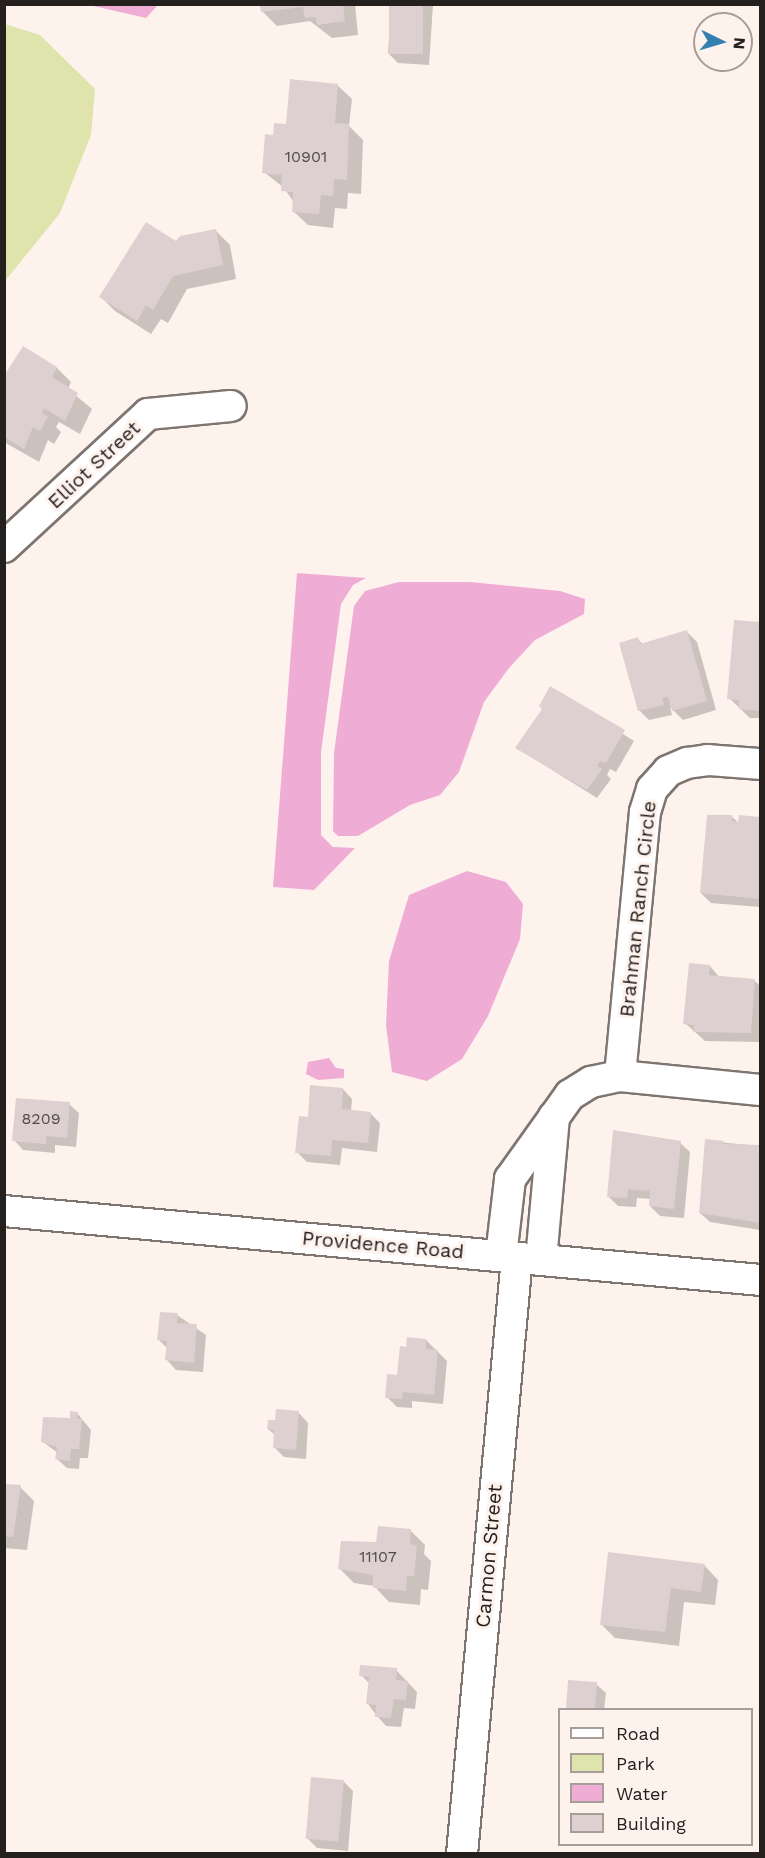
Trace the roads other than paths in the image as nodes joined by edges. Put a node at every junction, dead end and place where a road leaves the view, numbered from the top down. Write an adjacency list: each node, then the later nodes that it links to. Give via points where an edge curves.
1 (231, 406): 2 (street, Elliot Street, via 148,414)
2 (4, 547)
3 (760, 764): 4 (street, Brahman Ranch Circle, via 708,760 687,763 668,771 652,789 645,812)
4 (620, 1076): 5 (street); 6 (street, via 591,1082 570,1095)
5 (760, 1090)
6 (554, 1117): 8 (street); 8 (street, via 510,1179)
7 (4, 1211): 8 (street, Providence Road)
8 (520, 1258): 9 (street, Providence Road); 10 (street, Carmon Street)
9 (760, 1280)
10 (462, 1854)

